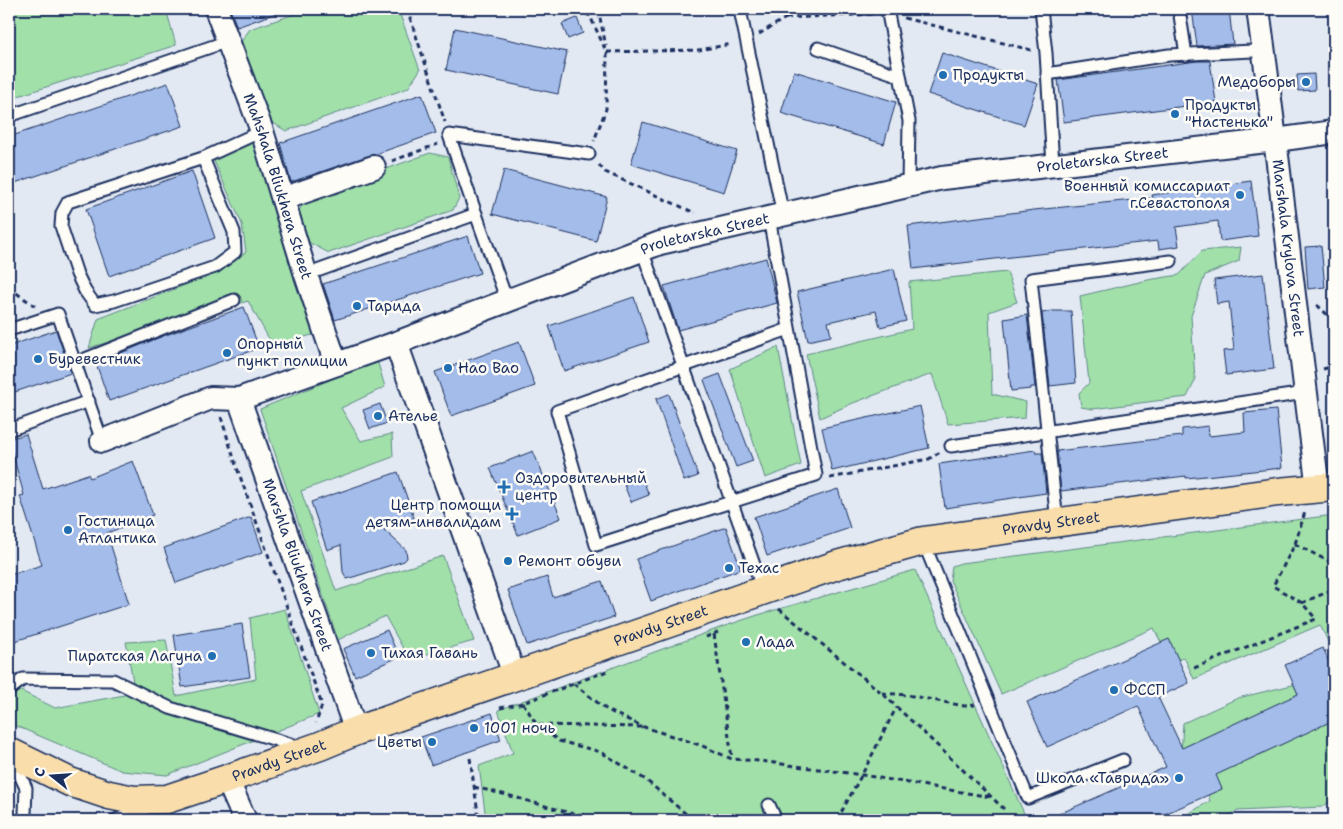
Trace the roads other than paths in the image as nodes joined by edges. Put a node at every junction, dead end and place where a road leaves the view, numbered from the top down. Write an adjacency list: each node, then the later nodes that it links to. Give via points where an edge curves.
1 (216, 9): 7 (street, Mahshala Bliukhera Street)
2 (1041, 9): 11 (lane)
3 (1179, 9): 10 (lane)
4 (1258, 9): 9 (street, Marshala Krylova Street)
5 (740, 10): 24 (lane)
6 (888, 14): 12 (lane)
7 (228, 42): 13 (lane); 14 (street, Mahshala Bliukhera Street)
8 (818, 48): 12 (lane)
9 (1264, 49): 10 (lane); 16 (street, Marshala Krylova Street)
10 (1186, 55): 11 (lane)
11 (1047, 74): 19 (lane)
12 (900, 76): 21 (lane, via 909,121)
13 (9, 116)
14 (262, 131): 18 (lane); 22 (street, Mahshala Bliukhera Street)
15 (1334, 132): 16 (street, Proletarska Street)
16 (1276, 140): 19 (street, Proletarska Street); 36 (street, Marshala Krylova Street)
17 (588, 154): 23 (lane, via 449,135)
18 (204, 158): 18 (lane, via 68,202 62,213 61,226 77,274 94,305 215,267 235,252 234,232)
19 (1053, 165): 21 (street, Proletarska Street, via 942,178)
20 (374, 167): 22 (street)
21 (908, 186): 24 (street, Proletarska Street)
22 (283, 199): 27 (street, Mahshala Bliukhera Street)
23 (476, 214): 27 (lane); 29 (lane)
24 (776, 217): 25 (street, Proletarska Street); 30 (lane)
25 (642, 250): 29 (street, Proletarska Street); 35 (lane)
26 (1171, 261): 40 (lane, via 1031,280)
27 (306, 275): 34 (street, Mahshala Bliukhera Street)
28 (234, 300): 33 (lane)
29 (507, 301): 32 (street, Proletarska Street)
30 (789, 329): 35 (lane); 44 (lane, via 816,475)
31 (9, 330): 33 (lane, via 58,314)
32 (396, 343): 34 (street, Proletarska Street); 48 (street)
33 (75, 363): 38 (lane)
34 (336, 364): 37 (street, Proletarska Street)
35 (683, 366): 44 (lane); 44 (lane, via 557,410 596,545)
36 (1305, 392): 40 (lane); 43 (street, Marshala Krylova Street)
37 (239, 398): 41 (street, Proletarska Street, via 212,398); 50 (street, Marshla Bliukhera Street)
38 (89, 401): 39 (lane); 41 (lane)
39 (9, 430)
40 (1046, 431): 42 (lane); 45 (lane)
41 (102, 441)
42 (951, 446)
43 (1319, 496): 45 (main road, Pravdy Street, via 1278,492)
44 (732, 502): 47 (lane)
45 (1057, 523): 46 (main road, Pravdy Street)
46 (923, 541): 47 (main road, Pravdy Street, via 838,565); 53 (lane, via 1028,798)
47 (767, 600): 48 (main road, Pravdy Street)
48 (515, 677): 50 (main road, Pravdy Street)
49 (9, 690): 51 (lane, via 23,679 113,680 170,708)
50 (356, 731): 51 (main road, Pravdy Street)
51 (308, 750): 54 (main road, Pravdy Street)
52 (9, 753): 55 (main road, Pravdy Street, via 70,782 109,795 134,800); 57 (lane, via 26,788)
53 (1123, 760)
54 (227, 780): 55 (main road, Pravdy Street); 59 (street)
55 (167, 799): 58 (lane)
56 (769, 805): 60 (lane)
57 (23, 820)
58 (116, 820)
59 (245, 820)
60 (776, 820)

